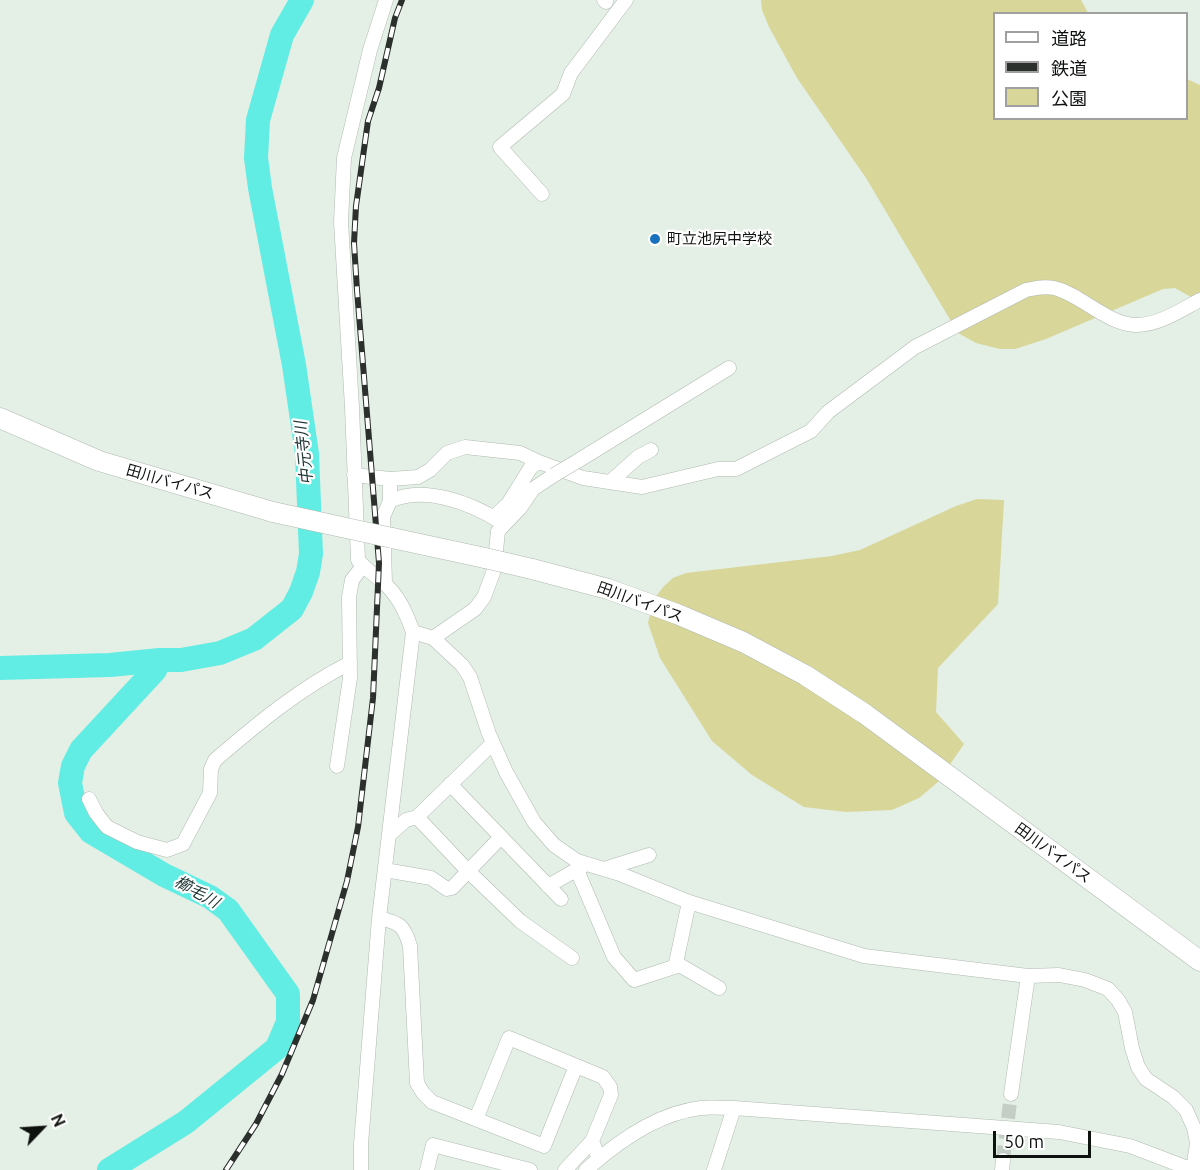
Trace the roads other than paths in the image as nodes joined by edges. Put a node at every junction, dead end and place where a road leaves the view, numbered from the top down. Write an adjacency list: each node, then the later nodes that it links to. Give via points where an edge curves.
1 (386, 0): 9 (street, via 344,158 341,222)
2 (626, 0): 3 (street, via 571,73 563,94 500,147)
3 (542, 194)
4 (1200, 300): 11 (street, via 1151,324 1134,325 1117,321 1056,289 1026,290 915,347 828,412 811,431 736,469 718,469 642,487)
5 (729, 368): 13 (street, bridge, via 554,475 533,489 520,508)
6 (0, 418): 36 (highway, 田川バイパス, bridge, via 99,461 273,512 608,588 743,642 805,675 865,714)
7 (651, 450): 11 (street)
8 (539, 462): 10 (street, via 520,453 465,447 447,453 418,477); 11 (street, via 583,478); 13 (street, via 531,467)
9 (354, 475): 10 (street); 14 (street, via 356,549)
10 (390, 479): 12 (street)
11 (610, 482)
12 (390, 501): 13 (street, via 401,496 424,495 456,501); 15 (street, via 383,517)
13 (499, 521): 17 (street, via 494,570 484,597 475,609)
14 (363, 566): 15 (street); 18 (street, via 352,580 349,597)
15 (385, 583): 16 (street, via 400,601)
16 (413, 632): 17 (street); 24 (street)
17 (433, 638): 19 (street, via 470,677)
18 (350, 663): 20 (street); 22 (street, via 320,678 274,710 215,760 210,793 183,844 167,850 127,837 107,827)
19 (493, 743): 21 (street); 27 (street, via 534,822)
20 (337, 766)
21 (450, 784): 23 (street); 25 (street)
22 (89, 799)
23 (417, 818): 24 (street, via 406,820); 30 (street)
24 (389, 835): 29 (street)
25 (501, 837): 30 (street); 31 (street)
26 (649, 855): 28 (street)
27 (581, 867): 28 (street); 31 (street); 37 (street, via 614,957 634,980)
28 (604, 869): 33 (street)
29 (385, 870): 30 (street, via 431,878 447,889); 34 (street)
30 (467, 870): 35 (street, via 520,921)
31 (548, 886): 32 (street)
32 (561, 899)
33 (689, 902): 37 (street, via 676,963); 38 (street, via 864,956)
34 (379, 918): 43 (street, via 402,927 410,946 417,1083 432,1102); 46 (street)
35 (572, 958)
36 (1200, 961)
37 (680, 965): 39 (street)
38 (1028, 976): 41 (street); 52 (street, via 1059,975 1085,980 1108,989 1118,1000 1125,1012 1138,1066 1146,1079 1186,1110 1194,1128 1197,1143)
39 (719, 988)
40 (576, 1066): 43 (street, via 544,1146); 43 (street, via 509,1038); 44 (street, via 603,1077 610,1087 611,1095)
41 (1011, 1094)
42 (734, 1108): 45 (street, via 700,1108 675,1115 632,1134); 51 (street); 52 (street, via 1059,1131 1130,1146)
43 (476, 1119)
44 (592, 1141): 45 (street); 49 (street)
45 (599, 1159): 50 (street)
46 (361, 1170)
47 (427, 1170): 48 (street, via 433,1145)
48 (530, 1170)
49 (565, 1170)
50 (586, 1170)
51 (714, 1170)
52 (1193, 1170)

